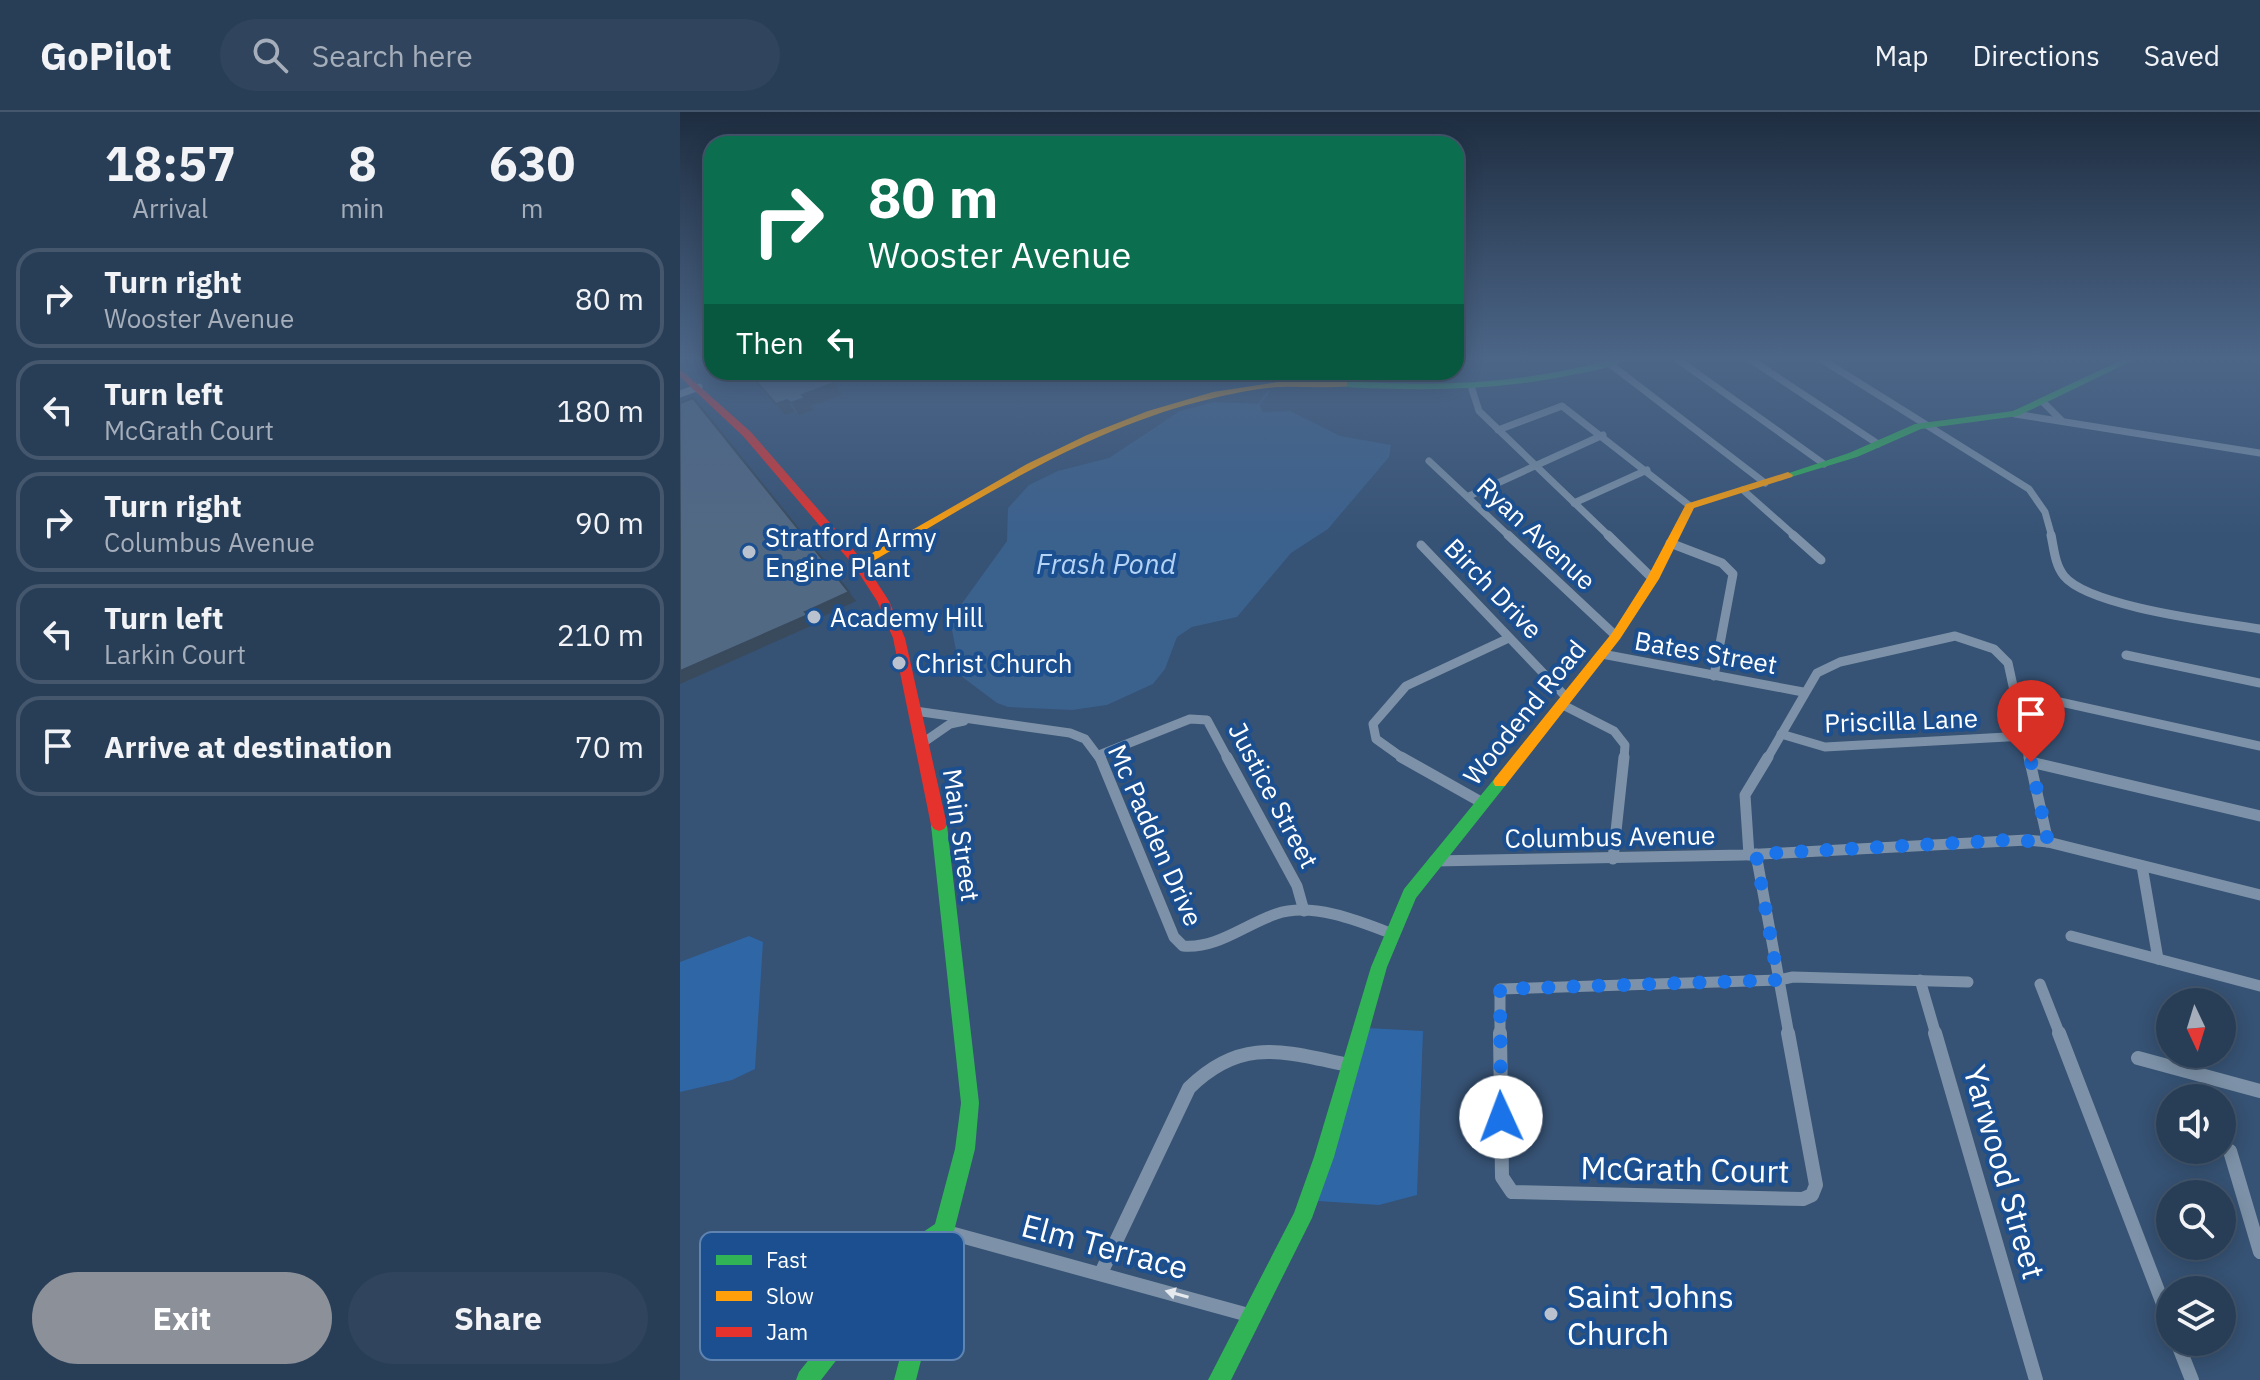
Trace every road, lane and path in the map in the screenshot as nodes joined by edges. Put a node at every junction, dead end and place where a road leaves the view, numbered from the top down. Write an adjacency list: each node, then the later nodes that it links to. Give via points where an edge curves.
1 (731, 418): 31 (main road, Main Street)
2 (1142, 418): 31 (main road, via 1072,449)
3 (1486, 418): 15 (street)
4 (1527, 418): 15 (street)
5 (1580, 418): 16 (street)
6 (1686, 418): 23 (street)
7 (1760, 418): 20 (street)
8 (1839, 418): 17 (street)
9 (1915, 418): 14 (street)
10 (1981, 418): 14 (main road)
11 (2044, 418): 13 (street)
12 (2060, 418): 13 (street)
13 (2063, 421): 18 (street)
14 (1926, 425): 17 (main road); 33 (street, via 2037,496 2047,511 2061,572 2076,588)
15 (1498, 430): 21 (street)
16 (1603, 435): 21 (street); 22 (street)
17 (1878, 444): 20 (main road)
18 (2260, 453)
19 (1429, 461): 25 (street, Ryan Avenue)
20 (1824, 464): 23 (main road)
21 (1536, 466): 25 (street); 26 (street)
22 (1647, 470): 26 (street); 27 (street)
23 (1765, 483): 24 (main road)
24 (1743, 490): 27 (main road); 30 (street)
25 (1469, 496): 34 (street, Ryan Avenue)
26 (1574, 503): 32 (street)
27 (1690, 506): 28 (main road, Woodend Road)
28 (1670, 543): 32 (main road, Woodend Road); 38 (street, via 1722,563 1733,574)
29 (1421, 545): 35 (street, Birch Drive)
30 (1821, 560)
31 (859, 564): 43 (main road, Main Street, via 899,638)
32 (1653, 579): 34 (main road, Woodend Road)
33 (2260, 629)
34 (1616, 636): 36 (main road, Woodend Road)
35 (1509, 638): 42 (street, Birch Drive); 51 (street, via 1406,686 1373,724 1384,747)
36 (1602, 654): 38 (street, Bates Street); 42 (main road, Woodend Road)
37 (2126, 655): 39 (street)
38 (1714, 676): 40 (street, Bates Street)
39 (2260, 683)
40 (1803, 692): 41 (street, McGrath Court, via 1830,665 1955,636 2002,655); 45 (street, McGrath Court)
41 (2015, 692): 46 (street, McGrath Court); 48 (street)
42 (1564, 701): 51 (main road, Woodend Road); 55 (street, Birch Drive, via 1614,731 1625,745)
43 (915, 711): 44 (street, Mc Padden Drive); 47 (main road, Main Street)
44 (969, 719): 47 (street, via 950,724); 49 (street, Mc Padden Drive, via 1080,736)
45 (1781, 734): 46 (street, Priscilla Lane, via 1825,747); 54 (street, McGrath Court, via 1745,795)
46 (2025, 736): 50 (street, McGrath Court)
47 (924, 742): 72 (main road, Main Street, via 939,823 970,1103 965,1149)
48 (2260, 746)
49 (1099, 755): 59 (street, Justice Street, via 1190,719 1207,720 1297,886); 59 (street, Mc Padden Drive, via 1174,937 1183,946 1200,947 1268,917)
50 (2031, 762): 52 (street); 53 (street, McGrath Court)
51 (1481, 802): 56 (main road, Woodend Road)
52 (2260, 816)
53 (2048, 842): 54 (street, Columbus Avenue); 57 (street, Columbus Avenue)
54 (1752, 855): 55 (street, Columbus Avenue); 63 (street, McGrath Court)
55 (1613, 859): 56 (street, Columbus Avenue)
56 (1434, 861): 60 (main road, Woodend Road)
57 (2142, 866): 58 (street, Columbus Avenue); 62 (street)
58 (2260, 895)
59 (1304, 911): 60 (street, Mc Padden Drive)
60 (1390, 933): 69 (main road, Woodend Road)
61 (2071, 936): 62 (street)
62 (2158, 959): 67 (street)
63 (1778, 980): 63 (street, McGrath Court, via 1816,1185 1808,1198 1512,1192 1502,1177 1500,989); 64 (street)
64 (1920, 980): 65 (street); 85 (street, Yarwood Street)
65 (1968, 982)
66 (2040, 984): 77 (street)
67 (2260, 986)
68 (2138, 1058): 70 (street)
69 (1349, 1065): 76 (street, via 1249,1050 1204,1070 1189,1088); 78 (main road, Woodend Road, via 1311,1195)
70 (2260, 1091)
71 (2234, 1164): 75 (street)
72 (943, 1231): 73 (street, Elm Terrace)
73 (947, 1232)
74 (964, 1237): 76 (street, Elm Terrace)
75 (2260, 1252)
76 (1101, 1273): 78 (street, Elm Terrace, one-way to 76)
77 (2156, 1286)
78 (1252, 1316): 84 (main road, Woodend Road)
79 (2183, 1356): 86 (street)
80 (823, 1360): 82 (main road)
81 (910, 1360): 83 (main road, Main Street)
82 (807, 1380)
83 (905, 1380)
84 (1219, 1380)
85 (2036, 1380)
86 (2192, 1380)

